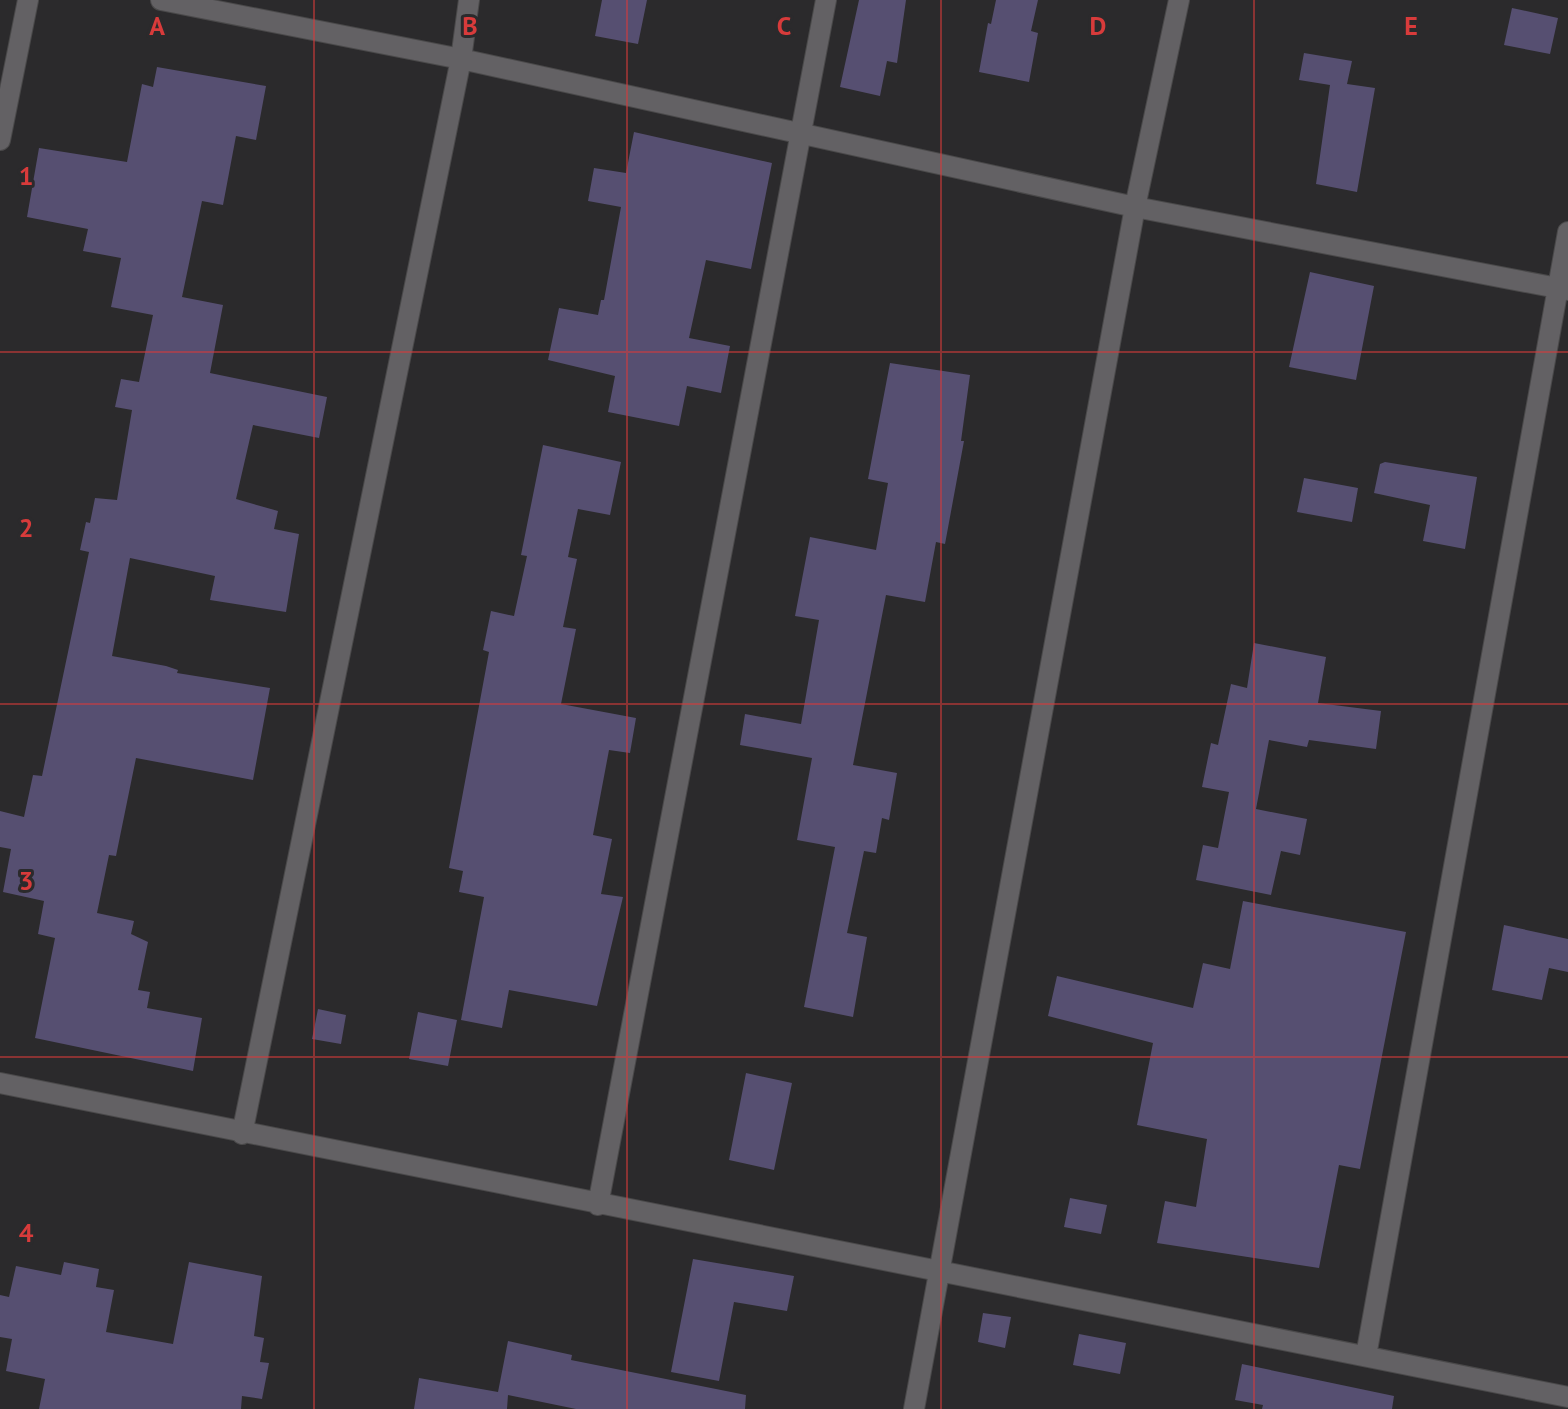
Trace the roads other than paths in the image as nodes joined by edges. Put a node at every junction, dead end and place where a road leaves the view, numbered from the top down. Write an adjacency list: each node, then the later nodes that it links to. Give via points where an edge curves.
1 (28, 0): 8 (street)
2 (161, 0): 6 (street)
3 (469, 0): 6 (street)
4 (826, 0): 7 (street)
5 (1179, 0): 9 (street)
6 (461, 59): 7 (street); 13 (street)
7 (799, 135): 9 (street); 14 (street)
8 (0, 140)
9 (1135, 207): 11 (street); 15 (street)
10 (1568, 232): 11 (street)
11 (1562, 289): 16 (street)
12 (0, 1083): 13 (street)
13 (242, 1134): 14 (street)
14 (598, 1205): 15 (street)
15 (942, 1272): 16 (street); 18 (street)
16 (1366, 1356): 17 (street)
17 (1568, 1397)
18 (914, 1409)

